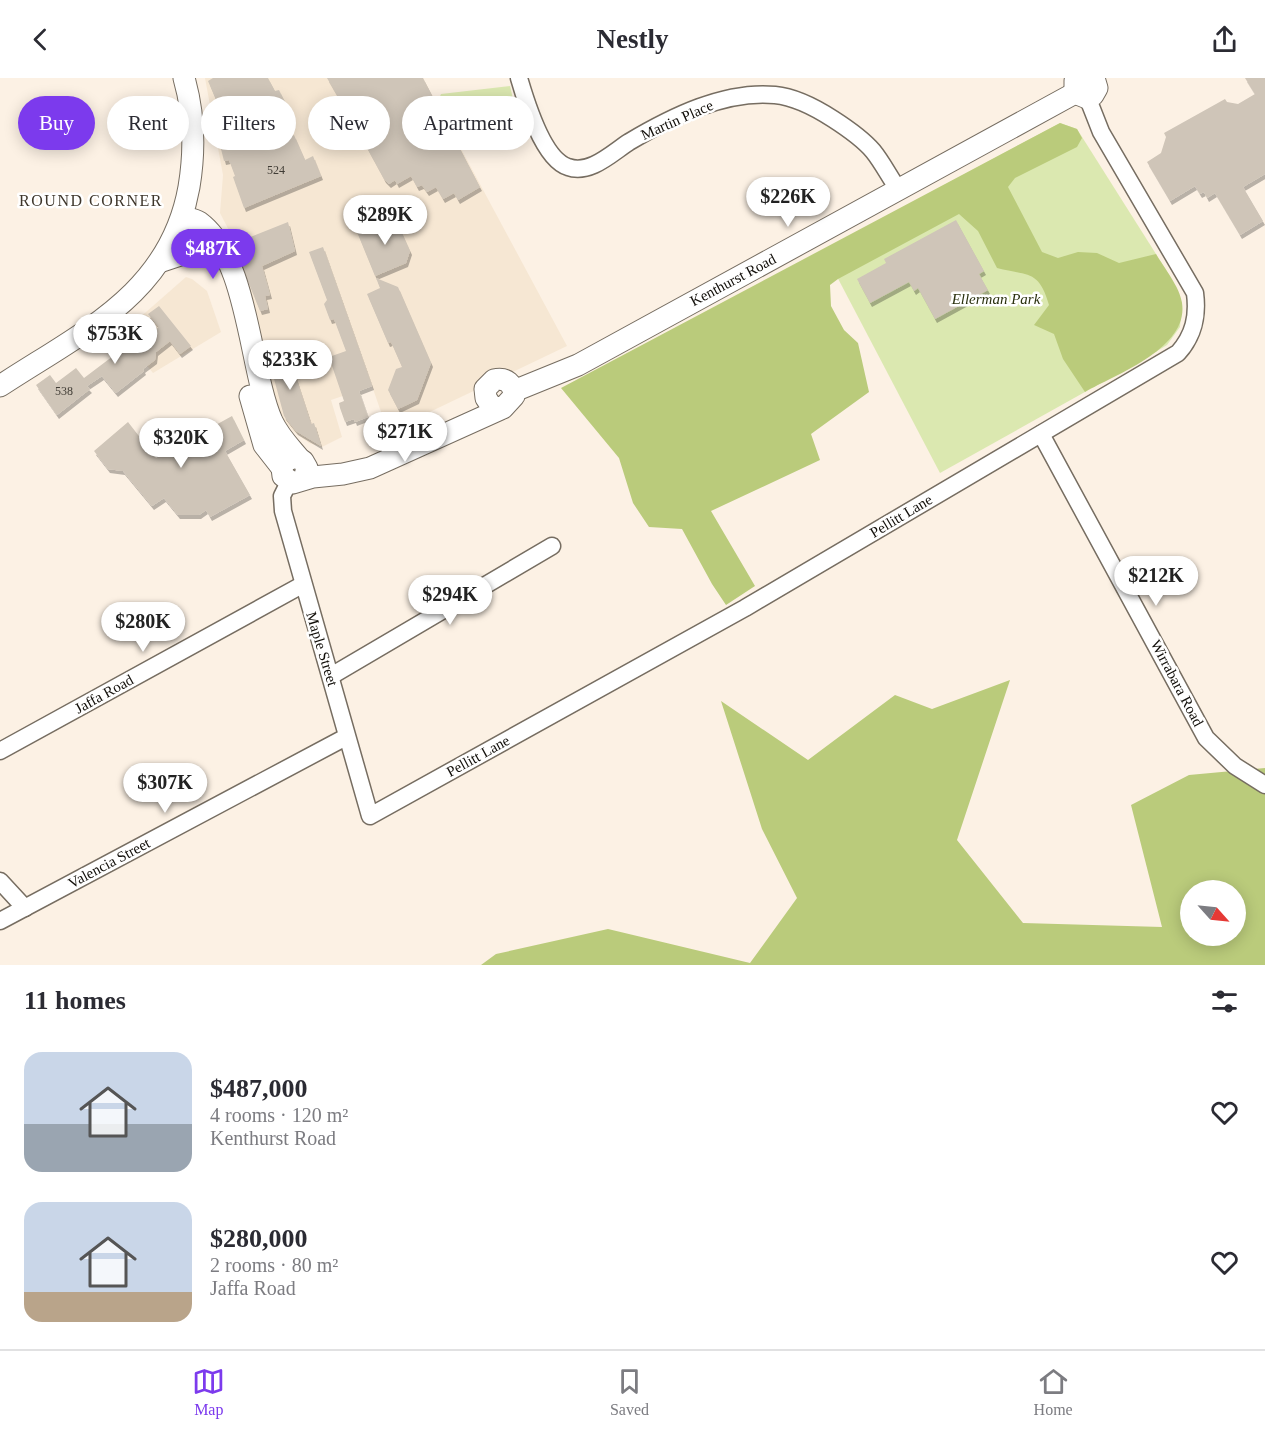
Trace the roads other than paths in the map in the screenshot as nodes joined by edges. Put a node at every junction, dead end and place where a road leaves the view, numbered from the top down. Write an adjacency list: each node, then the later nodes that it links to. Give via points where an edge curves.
1 (184, 78): 7 (main road, via 193,164)
2 (519, 78): 5 (street, Martin Place, via 549,152 559,164 580,169 607,158 656,127 702,107 754,94)
3 (781, 78): 5 (street)
4 (1089, 84): 6 (main road, Kenthurst Road); 13 (street, Pellitt Lane, via 1090,105 1101,132 1195,292 1197,308 1190,337 1178,353)
5 (777, 95): 6 (street, Martin Place, via 811,106 851,130 872,150)
6 (898, 189): 12 (main road, Kenthurst Road)
7 (182, 217): 8 (main road); 9 (main road); 10 (main road, via 198,221 221,247 229,263)
8 (212, 254): 9 (main road, via 189,252); 10 (main road)
9 (162, 261): 11 (main road, via 137,290 106,316)
10 (243, 335): 14 (main road, via 260,434 270,455)
11 (0, 386)
12 (509, 399): 14 (main road, Kenthurst Road, via 370,468 344,474); 14 (main road, via 492,407 485,394 459,417 363,461)
13 (1041, 434): 20 (street, Wirrabara Road, via 1206,738 1235,766); 21 (street, Pellitt Lane, via 745,608)
14 (295, 470): 16 (street, Maple Street, via 282,496)
15 (552, 546): 17 (street)
16 (302, 585): 17 (street, Maple Street); 19 (street, Jaffa Road)
17 (331, 676): 18 (street, Maple Street)
18 (346, 737): 21 (street, Maple Street); 23 (street, Valencia Street)
19 (0, 751)
20 (1265, 785)
21 (370, 816)
22 (0, 881): 23 (street)
23 (25, 908): 24 (street, Valencia Street)
24 (0, 921)

